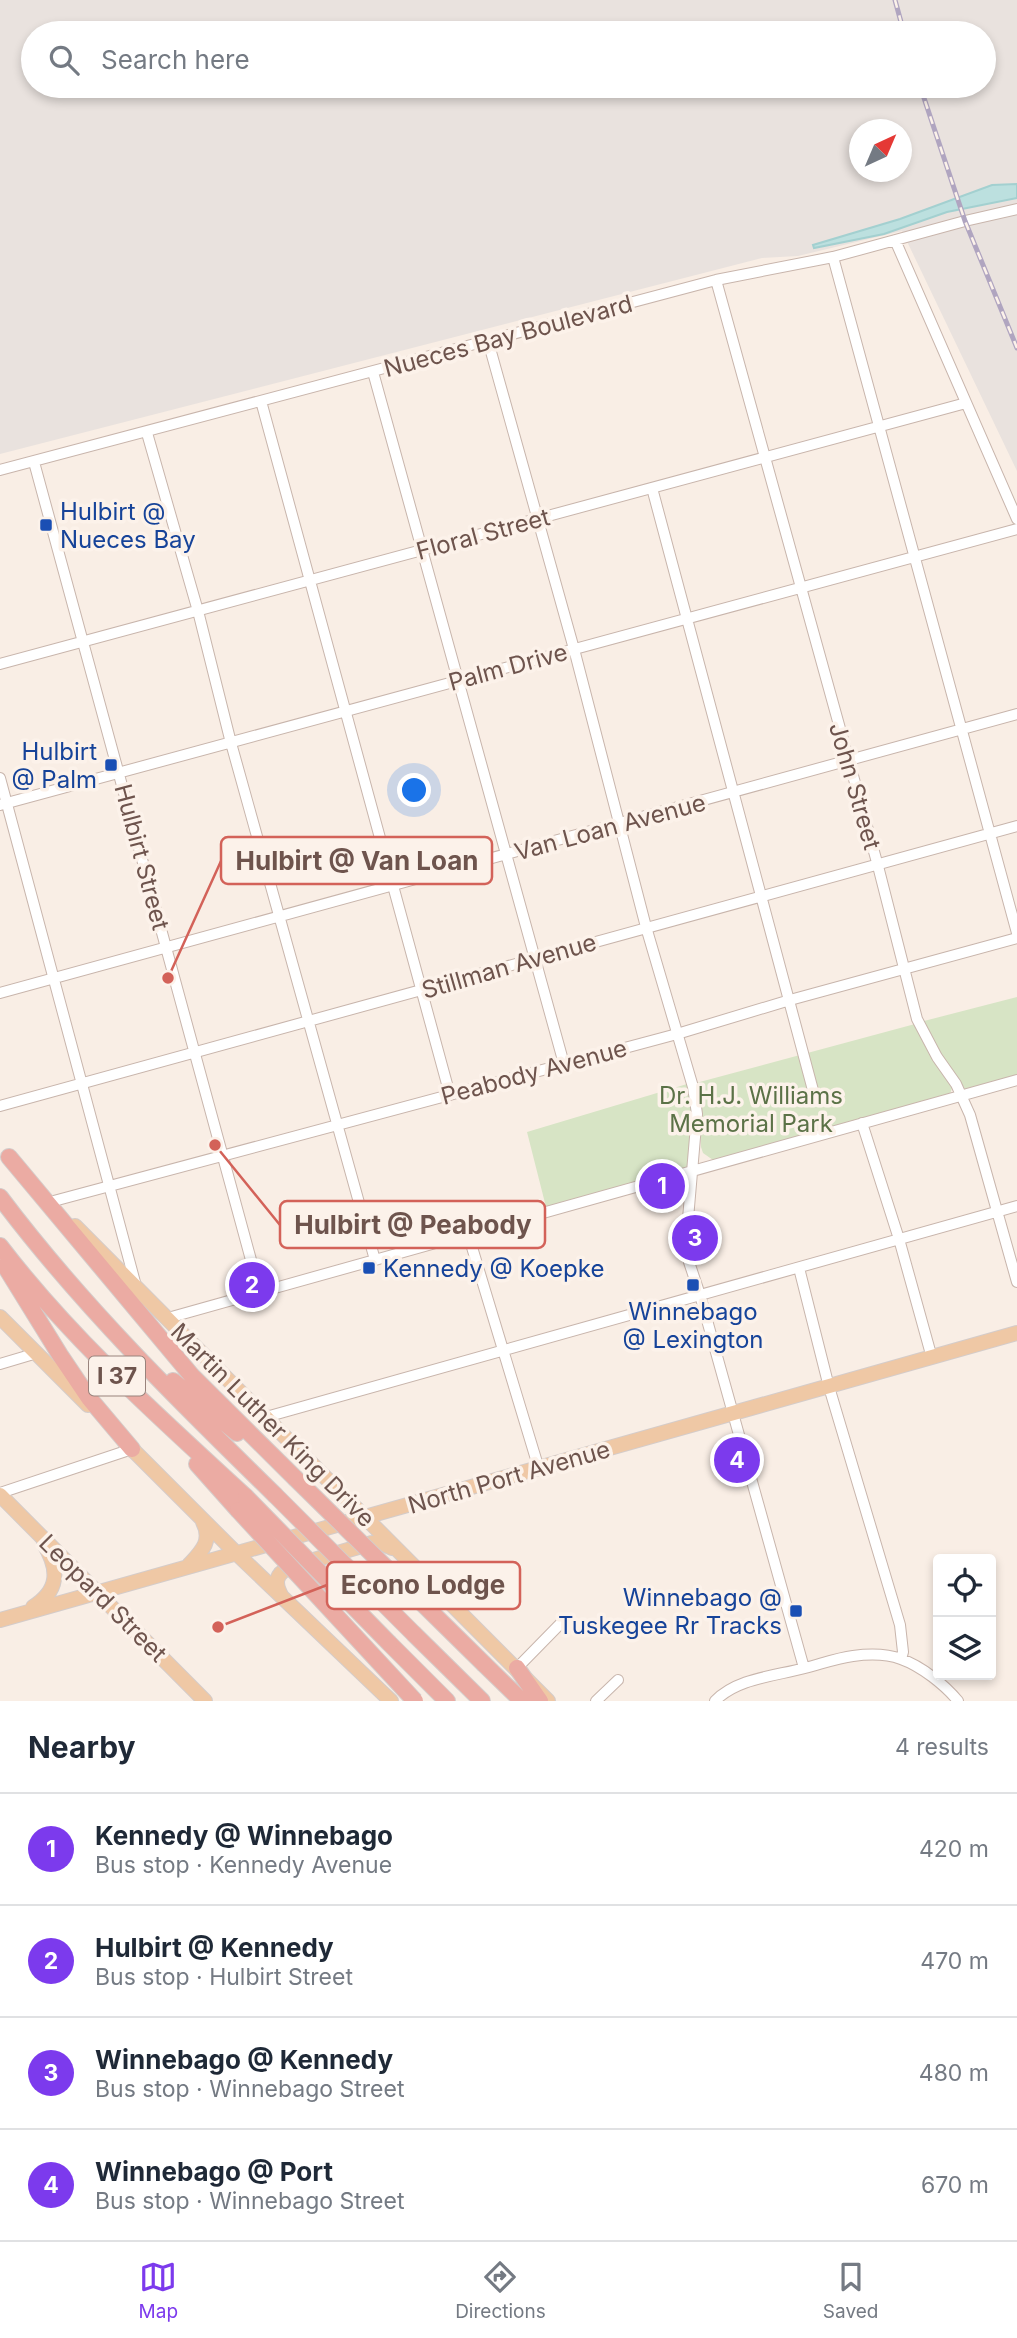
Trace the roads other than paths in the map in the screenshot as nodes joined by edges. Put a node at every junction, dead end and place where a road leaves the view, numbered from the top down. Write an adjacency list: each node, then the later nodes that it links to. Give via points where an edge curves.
1 (1017, 209): 2 (street, Nueces Bay Boulevard)
2 (894, 240): 3 (street, Nueces Bay Boulevard); 8 (street)
3 (833, 257): 4 (street, Nueces Bay Boulevard); 9 (street)
4 (716, 280): 5 (street, Nueces Bay Boulevard); 11 (street, John Street)
5 (488, 341): 6 (street, Nueces Bay Boulevard); 15 (street)
6 (373, 372): 7 (street, Nueces Bay Boulevard); 18 (street)
7 (261, 401): 10 (street, Nueces Bay Boulevard); 20 (street)
8 (966, 403): 9 (street, Floral Street); 16 (street)
9 (879, 427): 11 (street, Floral Street); 19 (street)
10 (147, 433): 12 (street, Nueces Bay Boulevard); 22 (street)
11 (765, 457): 14 (street, Floral Street); 21 (street, John Street)
12 (34, 462): 13 (street, Nueces Bay Boulevard); 24 (street, Hulbirt Street)
13 (0, 470)
14 (652, 488): 15 (street, Floral Street); 23 (street)
15 (537, 519): 18 (street, Floral Street); 25 (street)
16 (1017, 519)
17 (1017, 529): 19 (street, Palm Drive)
18 (422, 550): 20 (street, Floral Street); 27 (street)
19 (915, 557): 21 (street, Palm Drive); 30 (street)
20 (310, 580): 22 (street, Floral Street); 28 (street)
21 (801, 588): 23 (street, Palm Drive); 32 (street, John Street)
22 (198, 611): 24 (street, Floral Street); 31 (street)
23 (687, 619): 25 (street, Palm Drive); 35 (street)
24 (83, 642): 26 (street, Floral Street); 33 (street, Hulbirt Street)
25 (574, 649): 27 (street, Palm Drive); 37 (street)
26 (0, 664)
27 (458, 681): 28 (street, Palm Drive); 40 (street)
28 (346, 712): 31 (street, Palm Drive); 42 (street)
29 (1017, 714): 30 (street, Van Loan Avenue)
30 (962, 729): 32 (street, Van Loan Avenue); 39 (street)
31 (231, 743): 33 (street, Palm Drive); 44 (street)
32 (848, 762): 35 (street, Van Loan Avenue); 41 (street, John Street)
33 (119, 773): 36 (street, Palm Drive); 47 (street, Hulbirt Street)
34 (0, 778): 36 (street)
35 (734, 793): 37 (street, Van Loan Avenue); 43 (street)
36 (4, 805): 50 (street)
37 (620, 824): 40 (street, Van Loan Avenue); 45 (street)
38 (1017, 826): 39 (street, Stillman Avenue)
39 (990, 834): 41 (street, Stillman Avenue); 46 (street)
40 (507, 855): 42 (street, Van Loan Avenue); 48 (street)
41 (878, 866): 43 (street, Stillman Avenue); 49 (street, John Street)
42 (393, 886): 44 (street, Van Loan Avenue); 51 (street)
43 (762, 898): 45 (street, Stillman Avenue); 53 (street)
44 (279, 917): 47 (street, Van Loan Avenue); 54 (street)
45 (646, 927): 48 (street, Stillman Avenue); 55 (street)
46 (1017, 935): 49 (street, Peabody Avenue)
47 (166, 948): 50 (street, Van Loan Avenue); 56 (street, Hulbirt Street)
48 (536, 960): 51 (street, Stillman Avenue); 57 (street)
49 (904, 969): 53 (street, Peabody Avenue); 62 (street, John Street, via 917,1019)
50 (54, 978): 52 (street, Van Loan Avenue); 59 (street)
51 (422, 991): 54 (street, Stillman Avenue); 61 (street)
52 (0, 993)
53 (790, 1000): 55 (street, Peabody Avenue); 60 (street)
54 (308, 1022): 56 (street, Stillman Avenue); 65 (street)
55 (677, 1034): 57 (street, Peabody Avenue); 68 (street, via 697,1114)
56 (195, 1053): 59 (street, Stillman Avenue); 67 (street, Hulbirt Street)
57 (564, 1064): 61 (street, Peabody Avenue)
58 (1017, 1080): 62 (street)
59 (82, 1084): 63 (street, Stillman Avenue); 69 (street)
60 (814, 1094)
61 (450, 1095): 65 (street, Peabody Avenue)
62 (962, 1095): 64 (street); 73 (street, John Street)
63 (0, 1106)
64 (862, 1123): 68 (street); 75 (street)
65 (338, 1125): 67 (street, Peabody Avenue); 78 (street)
66 (4, 1152): 71 (main road, Martin Luther King Drive); 97 (highway, via 192,1376)
67 (223, 1156): 69 (street, Peabody Avenue); 82 (street, Hulbirt Street)
68 (691, 1171): 74 (street); 83 (street, via 686,1242)
69 (109, 1186): 71 (street, Peabody Avenue); 81 (street)
70 (0, 1198): 87 (highway, I 37, via 38,1248)
71 (50, 1202): 81 (main road, Martin Luther King Drive)
72 (1017, 1206): 73 (street)
73 (997, 1212): 75 (street); 80 (street, John Street)
74 (468, 1234): 78 (street); 88 (street)
75 (899, 1240): 79 (street); 90 (street)
76 (0, 1246): 99 (highway, I 37, via 65,1323)
77 (0, 1258): 95 (highway, via 89,1398)
78 (375, 1260): 82 (street)
79 (799, 1268): 83 (street); 92 (street)
80 (1017, 1282)
81 (136, 1286): 85 (main road, Martin Luther King Drive)
82 (260, 1293): 85 (street)
83 (700, 1295): 88 (street); 93 (street)
84 (0, 1317): 89 (main road)
85 (168, 1318): 94 (main road, Martin Luther King Drive)
86 (1017, 1333): 90 (main road, North Port Avenue)
87 (122, 1339): 97 (highway); 120 (highway, I 37, bridge)
88 (504, 1350): 94 (street); 96 (street)
89 (37, 1353): 91 (street); 95 (main road)
90 (932, 1358): 92 (main road, North Port Avenue)
91 (0, 1364)
92 (830, 1387): 93 (main road, North Port Avenue); 111 (street, via 900,1625)
93 (732, 1414): 96 (main road, North Port Avenue); 114 (street)
94 (267, 1417): 101 (main road, Martin Luther King Drive)
95 (132, 1449): 98 (street); 102 (main road)
96 (539, 1469): 101 (main road, North Port Avenue)
97 (295, 1478): 112 (highway, bridge)
98 (0, 1494): 100 (main road, Leopard Street)
99 (242, 1503): 116 (highway, bridge); 119 (highway, I 37, bridge)
100 (21, 1516): 106 (main road, Leopard Street); 108 (main road, via 46,1548 54,1581 43,1601)
101 (363, 1517): 103 (main road, North Port Avenue); 104 (main road, Martin Luther King Drive)
102 (201, 1518): 103 (main road); 105 (main road, via 206,1543)
103 (235, 1552): 105 (main road, North Port Avenue); 107 (main road)
104 (401, 1555): 107 (main road, via 372,1543 290,1567 278,1576); 113 (main road, Martin Luther King Drive)
105 (188, 1565): 106 (main road, North Port Avenue)
106 (97, 1592): 108 (main road, North Port Avenue); 118 (main road, Leopard Street)
107 (282, 1597): 117 (main road)
108 (17, 1615): 109 (main road, North Port Avenue)
109 (0, 1620)
110 (564, 1620): 113 (street)
111 (901, 1659): 114 (street, via 848,1656); 127 (street)
112 (484, 1664): 121 (highway); 122 (highway)
113 (517, 1668): 123 (highway); 124 (main road, Martin Luther King Drive)
114 (804, 1668): 126 (street, via 746,1683)
115 (618, 1680): 125 (street)
116 (414, 1697)
117 (381, 1698)
118 (205, 1701)
119 (447, 1701)
120 (482, 1701)
121 (515, 1701)
122 (523, 1701)
123 (540, 1701)
124 (548, 1701)
125 (596, 1701)
126 (715, 1701)
127 (958, 1701)

